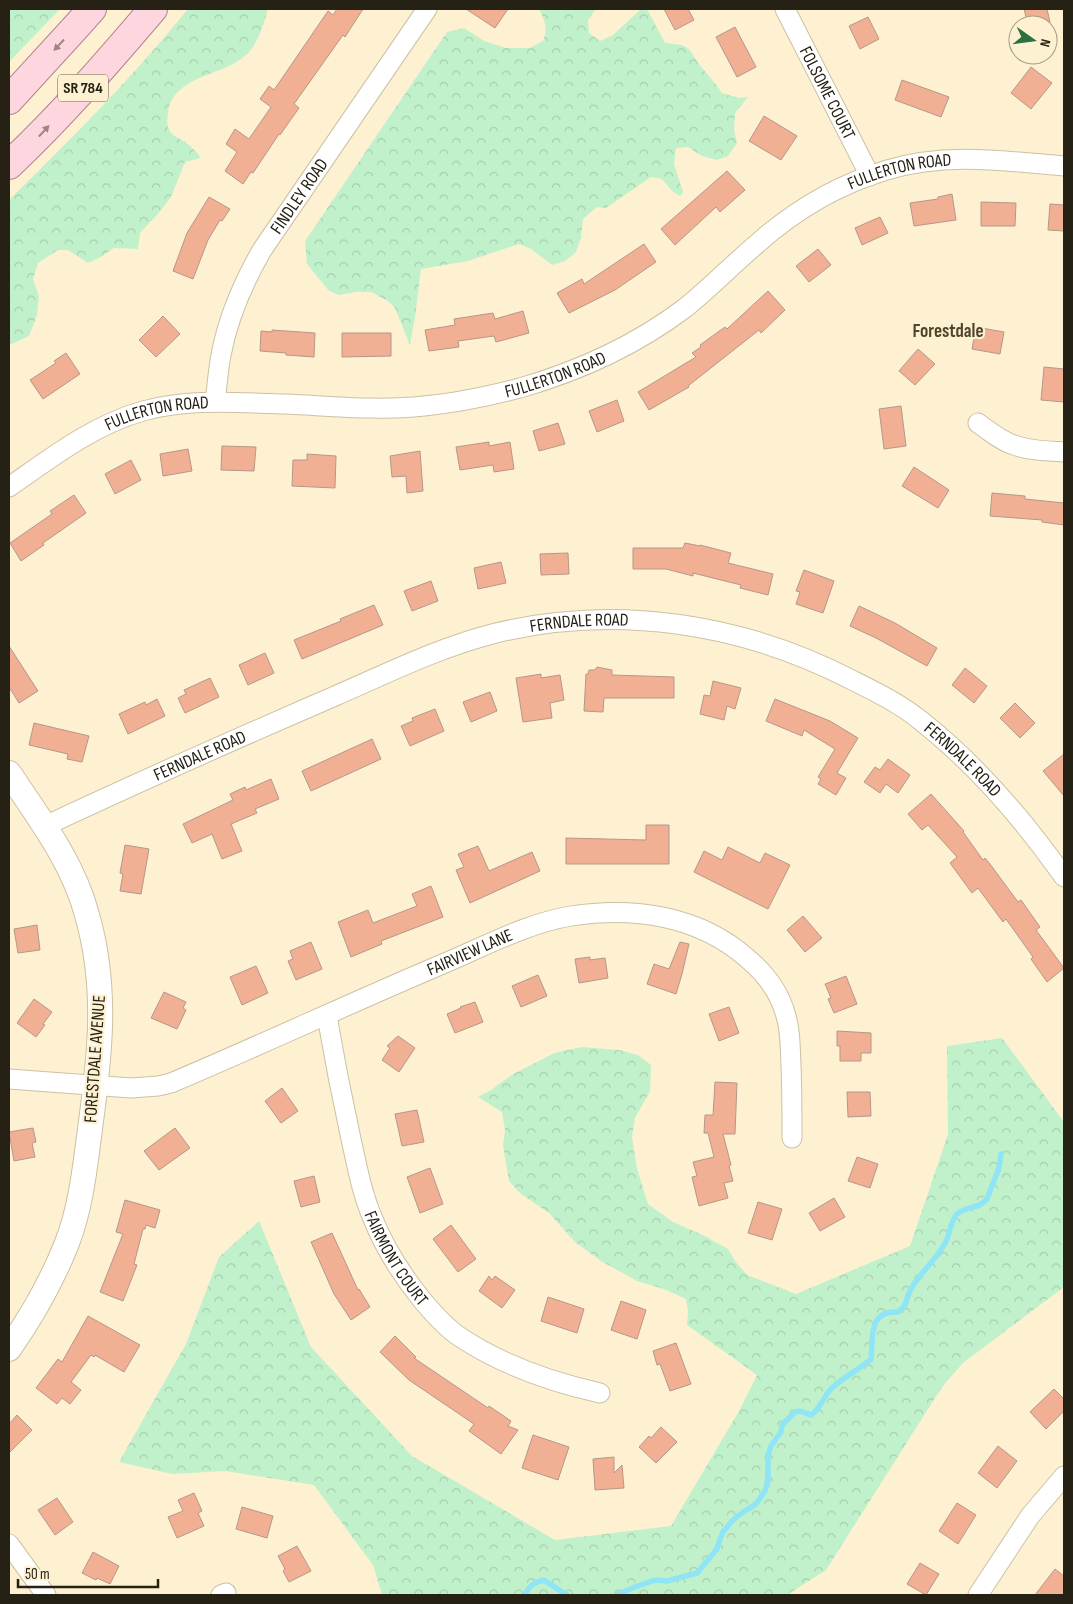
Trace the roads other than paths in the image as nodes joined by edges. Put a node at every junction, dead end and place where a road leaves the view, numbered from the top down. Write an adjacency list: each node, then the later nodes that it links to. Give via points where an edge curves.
1 (92, 9): 5 (main road, SR 784, one-way to 5)
2 (153, 9): 6 (main road, SR 784, one-way to 2)
3 (428, 9): 9 (street, FINDLEY ROAD, via 253,265 224,338)
4 (785, 9): 8 (street, FOLSOME COURT)
5 (9, 100)
6 (9, 165)
7 (1064, 166): 8 (street, FULLERTON ROAD, via 957,158 907,165)
8 (870, 176): 9 (street, FULLERTON ROAD, via 822,198 781,224 684,308 646,334 607,355 546,380 498,393 397,408)
9 (216, 402): 12 (street, FULLERTON ROAD, via 179,404 122,418 86,435)
10 (978, 423): 11 (street, via 1013,445)
11 (1064, 452)
12 (9, 487)
13 (9, 773): 14 (street, FORESTDALE AVENUE)
14 (45, 826): 15 (street, FERNDALE ROAD, via 199,755 452,646 553,623 600,619 648,620 695,626 783,650 830,668 876,692 919,719 964,759 1038,840); 18 (street, FORESTDALE AVENUE, via 80,892 96,952 101,1022)
15 (1064, 877)
16 (327, 1016): 18 (street, FAIRVIEW LANE, via 171,1083 146,1087); 19 (street, FAIRVIEW LANE, via 537,924 604,912 665,917 713,933 736,948 768,978 786,1015 790,1044); 21 (street, FAIRMONT COURT, via 360,1183 388,1251 408,1282 458,1336 496,1358 534,1375)
17 (9, 1079): 18 (street, FAIRVIEW LANE)
18 (96, 1085): 20 (street, FORESTDALE AVENUE, via 85,1171 67,1242 31,1316)
19 (792, 1138)
20 (9, 1349)
21 (600, 1393)
22 (1064, 1476): 25 (street, via 1030,1516)
23 (9, 1544): 24 (street)
24 (46, 1595)
25 (978, 1595)

